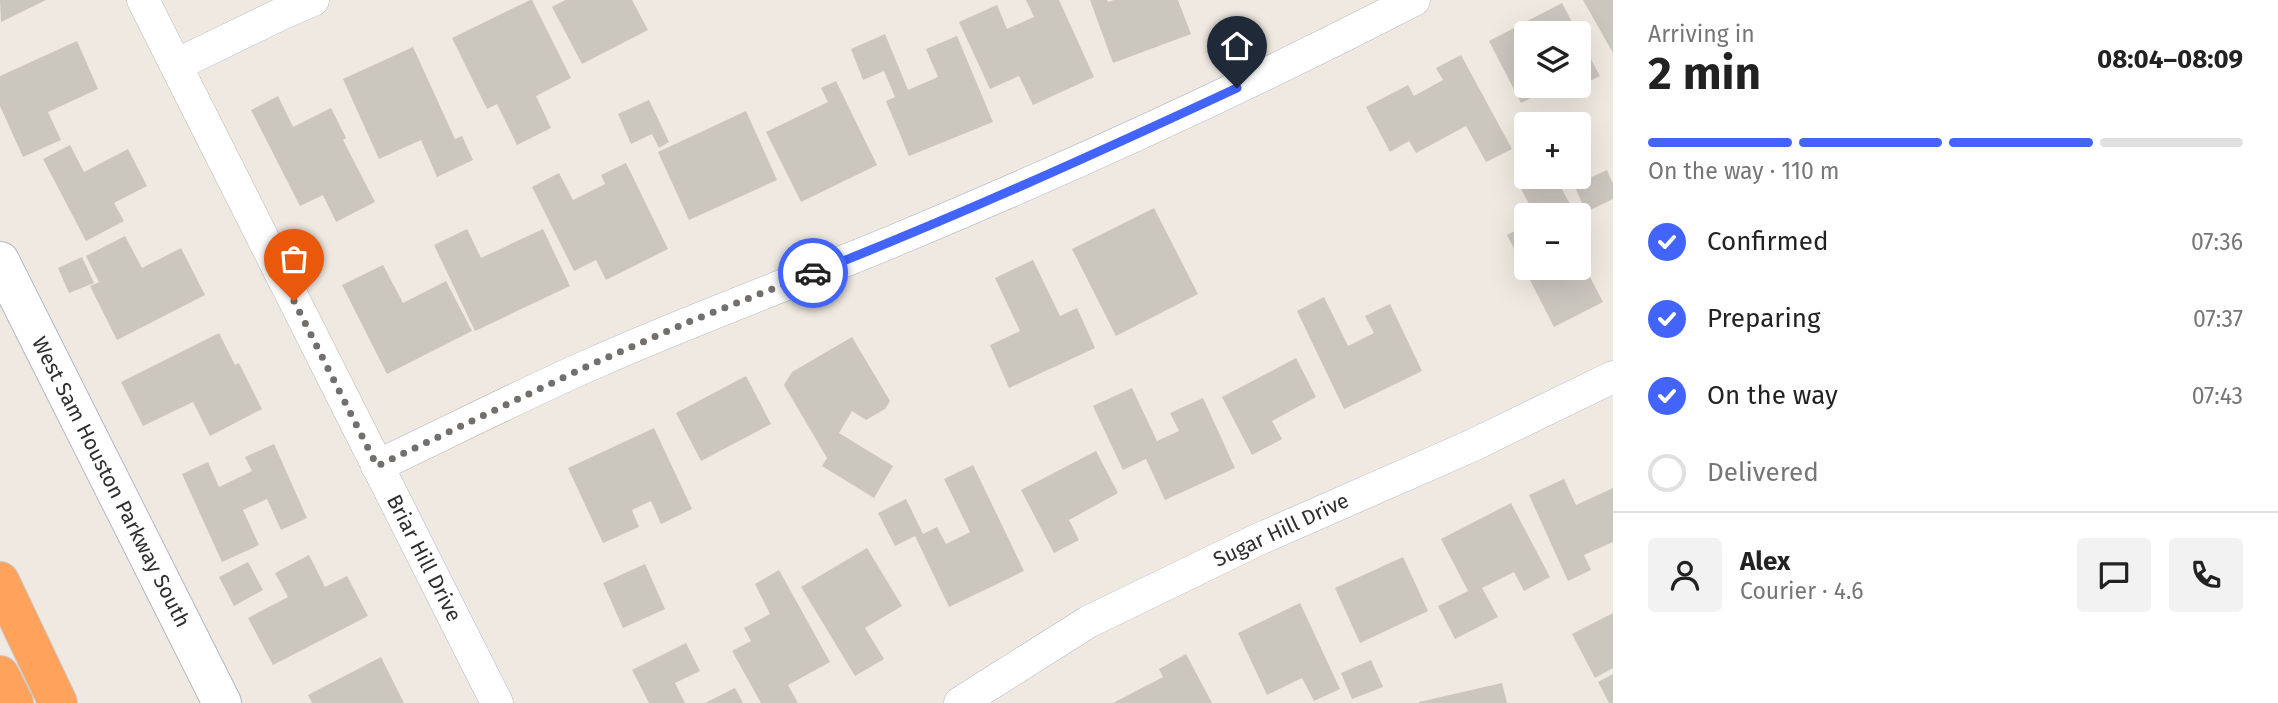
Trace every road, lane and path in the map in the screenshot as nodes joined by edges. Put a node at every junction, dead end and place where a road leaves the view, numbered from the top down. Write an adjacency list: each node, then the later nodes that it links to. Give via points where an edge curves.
1 (143, 0): 4 (street, Briar Hill Drive)
2 (313, 0): 4 (street)
3 (1414, 0): 7 (street, via 1085,159 691,321)
4 (176, 65): 7 (street, Briar Hill Drive)
5 (0, 261): 12 (main road, West Sam Houston Parkway South)
6 (1613, 377): 14 (street, Sugar Hill Drive, via 1088,622)
7 (377, 466): 13 (street, Briar Hill Drive)
8 (0, 581): 11 (highway)
9 (0, 675): 10 (highway)
10 (14, 703)
11 (58, 703)
12 (222, 703)
13 (497, 703)
14 (960, 703)

